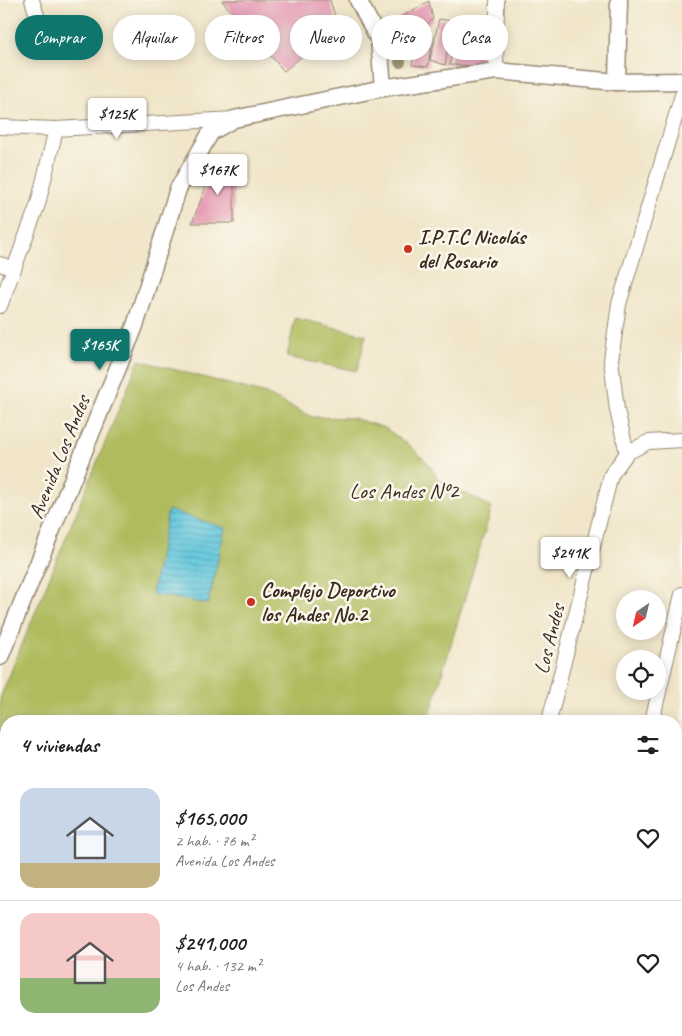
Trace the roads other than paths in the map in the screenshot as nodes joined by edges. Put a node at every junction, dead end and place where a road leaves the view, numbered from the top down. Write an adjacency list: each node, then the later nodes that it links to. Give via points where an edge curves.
1 (32, 0): 5 (street)
2 (358, 0): 9 (street, via 379,40)
3 (497, 0): 6 (street)
4 (620, 0): 8 (street)
5 (37, 15)
6 (496, 71): 8 (street, Avenida Los Andes); 9 (street, Avenida Los Andes)
7 (682, 81): 8 (street, Avenida Los Andes)
8 (617, 82)
9 (382, 88): 11 (street, Avenida Los Andes)
10 (682, 95): 18 (street, via 619,304 611,360 617,410)
11 (234, 119): 13 (street); 20 (street, Avenida Los Andes, via 211,132 178,189 136,326)
12 (0, 127): 13 (street)
13 (56, 129): 15 (street, via 38,204)
14 (0, 264): 15 (street)
15 (14, 269): 16 (street)
16 (0, 306)
17 (682, 440): 18 (street, Los Andes, via 648,442)
18 (627, 453): 21 (street, Los Andes, via 611,475)
19 (682, 594): 22 (street)
20 (0, 657)
21 (551, 715)
22 (653, 715)

